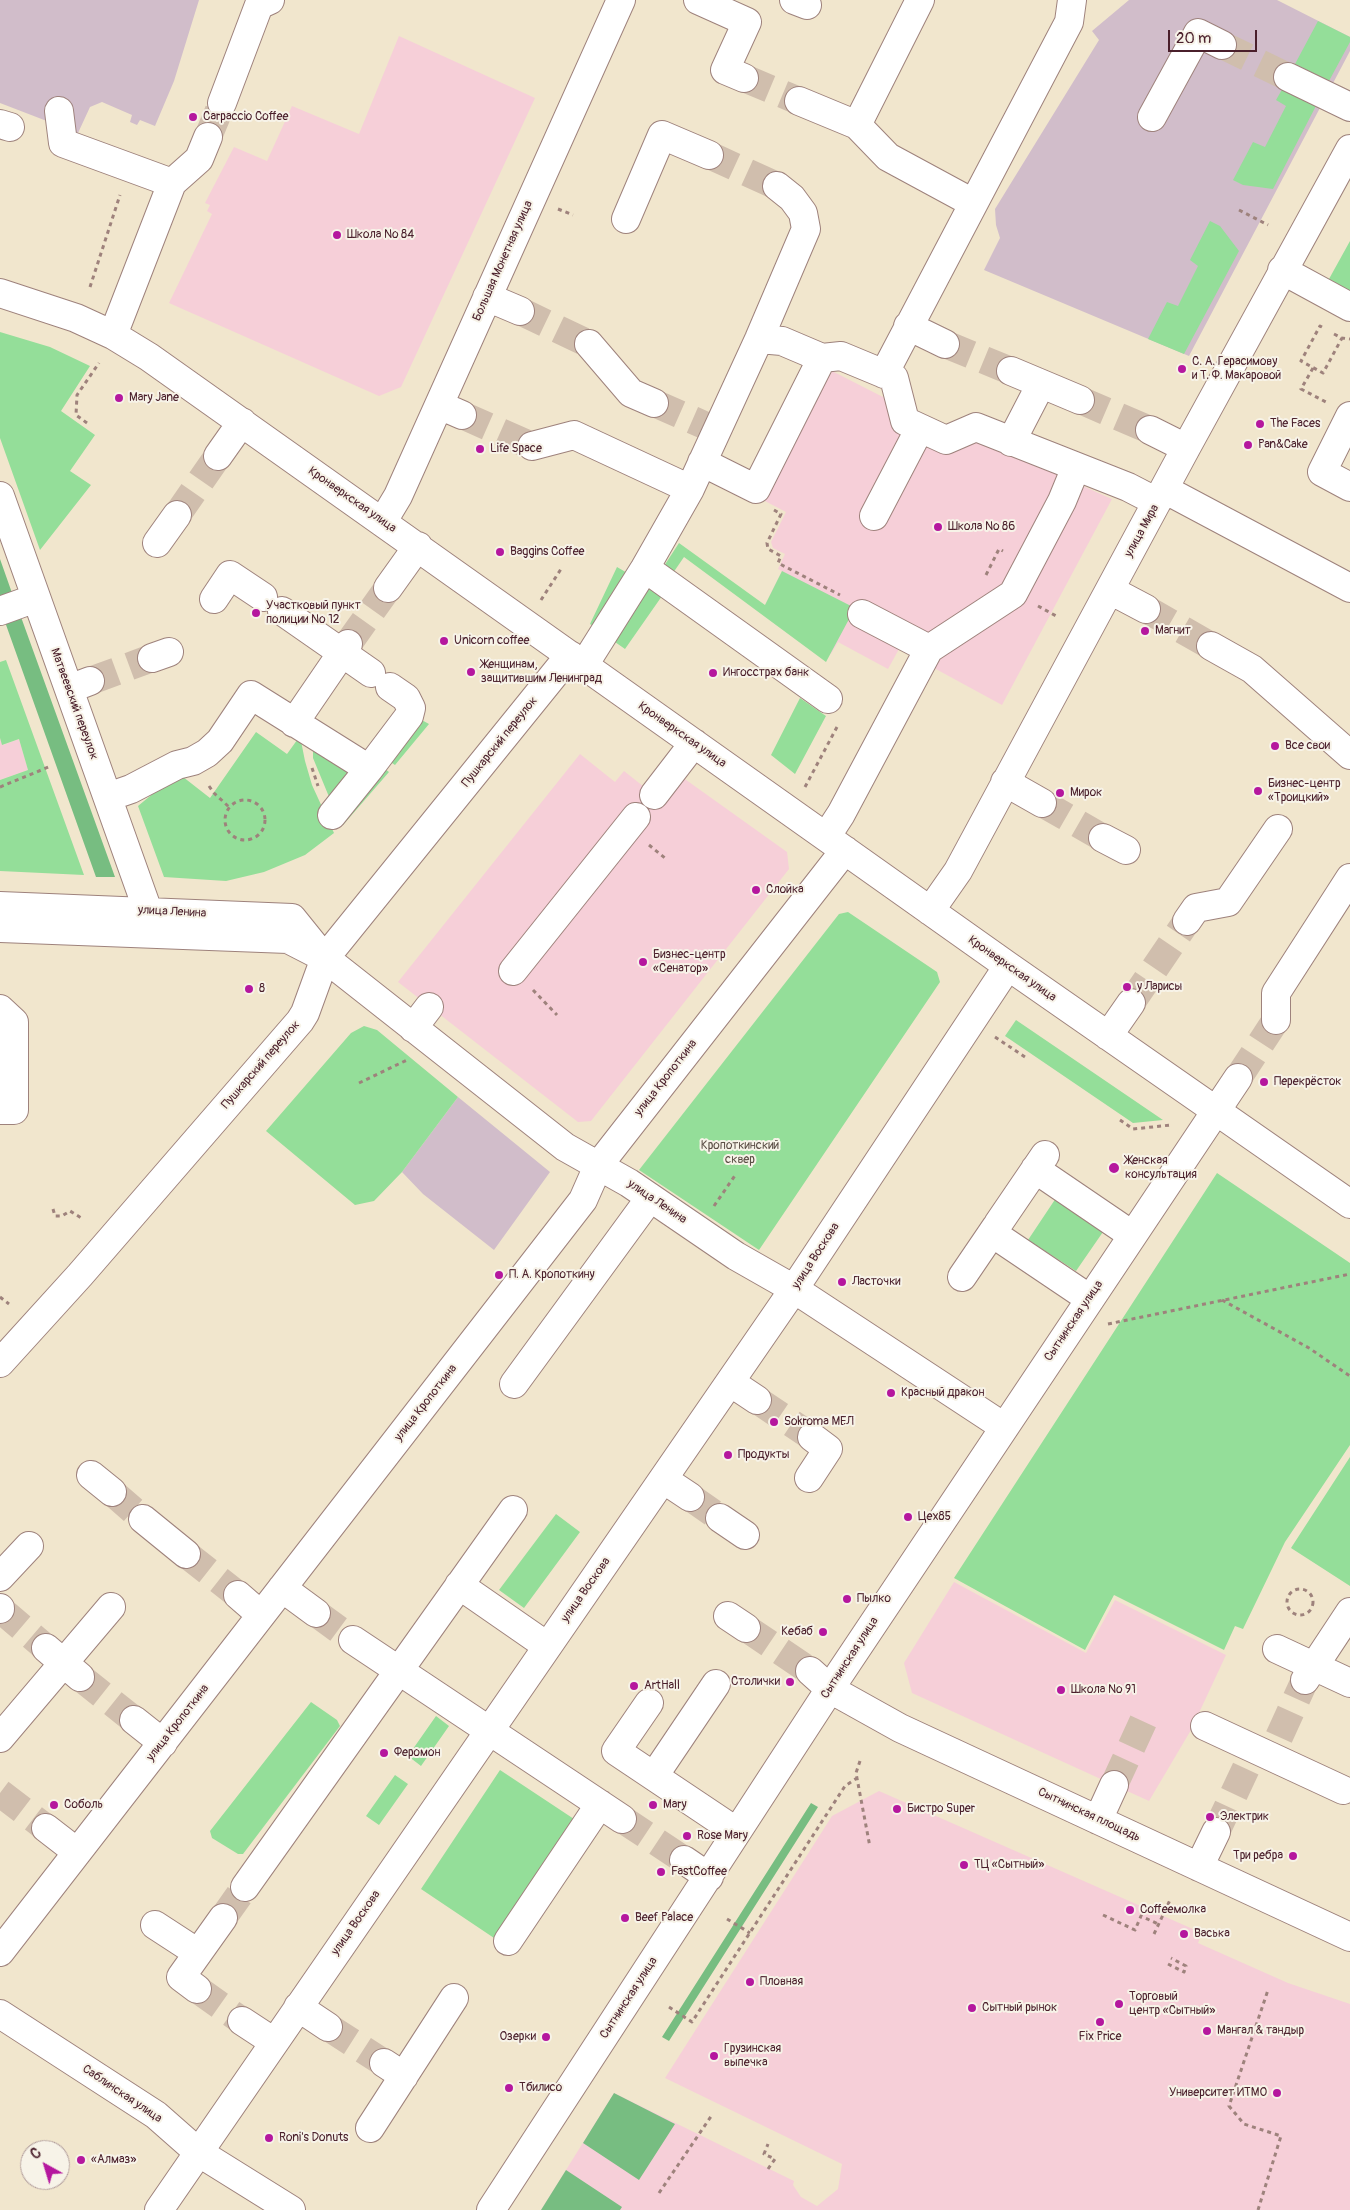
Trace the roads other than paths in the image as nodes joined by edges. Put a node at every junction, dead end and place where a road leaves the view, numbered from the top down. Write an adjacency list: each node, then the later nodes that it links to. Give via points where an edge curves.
1 (270, 0): 11 (street, via 259,5)
2 (621, 0): 25 (street, Большая Монетная улица)
3 (698, 0): 6 (street)
4 (920, 0): 15 (street)
5 (1072, 0): 21 (street, via 1070,22)
6 (751, 11): 9 (street, via 725,70)
7 (1222, 45): 14 (street, via 1198,33)
8 (1288, 77): 12 (street)
9 (744, 78)
10 (799, 101): 15 (street)
11 (222, 103)
12 (1350, 107)
13 (59, 111): 19 (street, via 63,143)
14 (1152, 117)
15 (857, 125): 21 (street, via 888,157)
16 (208, 137): 19 (street, via 199,159)
17 (1350, 150): 23 (street, улица Мира)
18 (709, 155): 22 (street, via 662,135)
19 (172, 183): 29 (street)
20 (777, 186): 30 (street, Пушкарский переулок, via 803,212 806,228)
21 (973, 203): 28 (street)
22 (626, 219)
23 (1282, 270): 26 (street); 45 (street, улица Мира)
24 (0, 293): 29 (street, Кронверкская улица, via 76,318)
25 (487, 297): 27 (street); 55 (street, Большая Монетная улица, via 450,410)
26 (1350, 307)
27 (520, 311)
28 (908, 326): 32 (street); 35 (street)
29 (113, 335): 40 (street, Кронверкская улица)
30 (758, 339): 33 (street, via 782,341); 47 (street, Пушкарский переулок, via 710,428)
31 (589, 344): 38 (street, via 631,393)
32 (945, 344)
33 (822, 358): 35 (street, via 841,356); 47 (street, via 756,489)
34 (1011, 371): 36 (street)
35 (884, 374): 41 (street, via 894,378 905,421)
36 (1041, 384): 37 (street); 43 (street)
37 (1080, 400)
38 (654, 404)
39 (1342, 411): 49 (street, via 1322,472)
40 (242, 422): 46 (street); 55 (street, Кронверкская улица)
41 (920, 428): 43 (street, via 946,440 976,427); 54 (street)
42 (1150, 430): 45 (street)
43 (1011, 442): 48 (street)
44 (532, 446): 50 (street, via 574,435)
45 (1186, 448): 52 (street, улица Мира)
46 (218, 456)
47 (702, 462): 50 (street, Пушкарский переулок)
48 (1076, 467): 52 (street); 69 (street, via 1062,501 1013,594)
49 (1350, 487)
50 (690, 489): 58 (street, Пушкарский переулок)
51 (0, 496): 62 (street, Матвеевский переулок)
52 (1161, 496): 60 (street); 61 (street, улица Мира)
53 (177, 515): 56 (street)
54 (874, 516)
55 (383, 521): 57 (street, Кронверкская улица)
56 (157, 543)
57 (418, 546): 59 (street); 70 (street, Кронверкская улица)
58 (645, 568): 70 (street, Пушкарский переулок); 71 (street)
59 (388, 588)
60 (1350, 588)
61 (1110, 590): 64 (street); 76 (street, улица Мира)
62 (36, 598): 65 (street); 78 (street, Матвеевский переулок, via 79,685)
63 (214, 599): 68 (street, via 230,575)
64 (1146, 609)
65 (0, 611)
66 (862, 614): 69 (street)
67 (1211, 646): 74 (street, via 1252,669)
68 (345, 648): 72 (street); 75 (street, via 380,680 406,698 411,708 409,716)
69 (929, 649): 83 (street, улица Кропоткина, via 841,814)
70 (577, 660): 73 (street, Кронверкская улица); 90 (street, Пушкарский переулок)
71 (828, 698)
72 (294, 723): 75 (street); 78 (street, via 251,696 220,741 207,753)
73 (694, 743): 77 (street); 83 (street, Кронверкская улица)
74 (1350, 755)
75 (370, 770): 80 (street)
76 (1005, 782): 79 (street); 87 (street, улица Мира, via 958,871)
77 (654, 795)
78 (108, 797): 86 (street, Матвеевский переулок)
79 (1042, 803)
80 (332, 815)
81 (636, 817): 92 (street)
82 (1278, 829): 88 (street, via 1228,902 1196,908)
83 (835, 844): 87 (street, Кронверкская улица); 100 (street, улица Кропоткина)
84 (1350, 878): 95 (street, via 1276,993)
85 (0, 906): 86 (street, улица Ленина)
86 (148, 911): 90 (street, улица Ленина, via 292,918)
87 (930, 911): 91 (street, Кронверкская улица)
88 (1187, 921)
89 (0, 928): 90 (street, улица Ленина, via 288,939)
90 (324, 958): 100 (street, улица Ленина, via 423,1029 565,1147); 108 (street, Пушкарский переулок, via 305,1013)
91 (1008, 966): 96 (street, Кронверкская улица); 106 (street, улица Воскова)
92 (513, 971)
93 (1131, 1003): 96 (street)
94 (0, 1009): 98 (street, via 14,1022 14,1110)
95 (1276, 1020)
96 (1108, 1036): 99 (street, Кронверкская улица)
97 (1238, 1078): 99 (street, Сытнинская улица)
98 (0, 1110)
99 (1216, 1111): 102 (street, Кронверкская улица); 104 (street, Сытнинская улица)
100 (598, 1166): 101 (street, улица Ленина); 127 (street, улица Кропоткина, via 583,1200 464,1336)
101 (650, 1198): 106 (street, улица Ленина, via 745,1261); 110 (street)
102 (1350, 1204)
103 (995, 1228): 104 (street, via 1040,1162); 105 (street); 107 (street)
104 (1132, 1235): 107 (street, Сытнинская улица)
105 (962, 1278)
106 (794, 1289): 109 (street, улица Воскова); 112 (street, улица Ленина)
107 (1090, 1299): 112 (street, Сытнинская улица)
108 (0, 1363)
109 (730, 1382): 111 (street); 116 (street, улица Воскова)
110 (514, 1384)
111 (757, 1400)
112 (1004, 1427): 138 (street, Сытнинская улица)
113 (812, 1437): 115 (street, via 828,1449)
114 (91, 1475): 117 (street)
115 (809, 1478)
116 (663, 1480): 118 (street); 134 (street, улица Воскова)
117 (112, 1492)
118 (690, 1497)
119 (513, 1510): 126 (street)
120 (720, 1518): 122 (street)
121 (143, 1519): 124 (street)
122 (745, 1535)
123 (30, 1546): 125 (street)
124 (186, 1554)
125 (0, 1577)
126 (460, 1585): 134 (street); 136 (street)
127 (282, 1588): 131 (street); 132 (street, улица Кропоткина)
128 (238, 1596): 132 (street)
129 (111, 1607): 145 (street)
130 (1350, 1612): 137 (street)
131 (316, 1613)
132 (261, 1615): 146 (street, улица Кропоткина)
133 (353, 1640): 136 (street)
134 (548, 1646): 144 (street, улица Воскова)
135 (1277, 1650): 137 (street)
136 (400, 1670): 144 (street); 158 (street)
137 (1310, 1674): 140 (street)
138 (820, 1680): 150 (street, Сытнинская площадь, via 900,1728); 152 (street, Сытнинская улица)
139 (716, 1684): 147 (street)
140 (1350, 1684)
141 (649, 1703): 147 (street, via 616,1751)
142 (134, 1720): 146 (street)
143 (1205, 1726): 149 (street)
144 (489, 1730): 162 (street, via 611,1811); 167 (street, улица Воскова)
145 (0, 1738)
146 (163, 1743): 154 (street, улица Кропоткина)
147 (654, 1776): 152 (street)
148 (1114, 1785): 150 (street)
149 (1343, 1790)
150 (1098, 1820): 156 (street, Сытнинская площадь)
151 (46, 1828): 154 (street)
152 (737, 1832): 157 (street, Сытнинская улица)
153 (1216, 1832): 156 (street)
154 (77, 1852): 163 (street, улица Кропоткина)
155 (684, 1860): 157 (street)
156 (1200, 1867): 161 (street, Сытнинская площадь)
157 (709, 1877): 176 (street, Сытнинская улица)
158 (245, 1888)
159 (223, 1918): 164 (street)
160 (155, 1925): 164 (street)
161 (1350, 1937)
162 (508, 1941)
163 (0, 1952)
164 (198, 1954): 165 (street, via 181,1977)
165 (197, 1989)
166 (454, 1998): 172 (street, via 394,2070)
167 (298, 2007): 170 (street); 171 (street, улица Воскова)
168 (0, 2014): 173 (street, Саблинская улица, via 156,2115)
169 (242, 2021): 171 (street)
170 (328, 2028)
171 (274, 2042): 173 (street, улица Воскова)
172 (370, 2128)
173 (198, 2152): 174 (street, улица Воскова); 175 (street, Саблинская улица)
174 (159, 2210)
175 (291, 2210)
176 (491, 2210)

